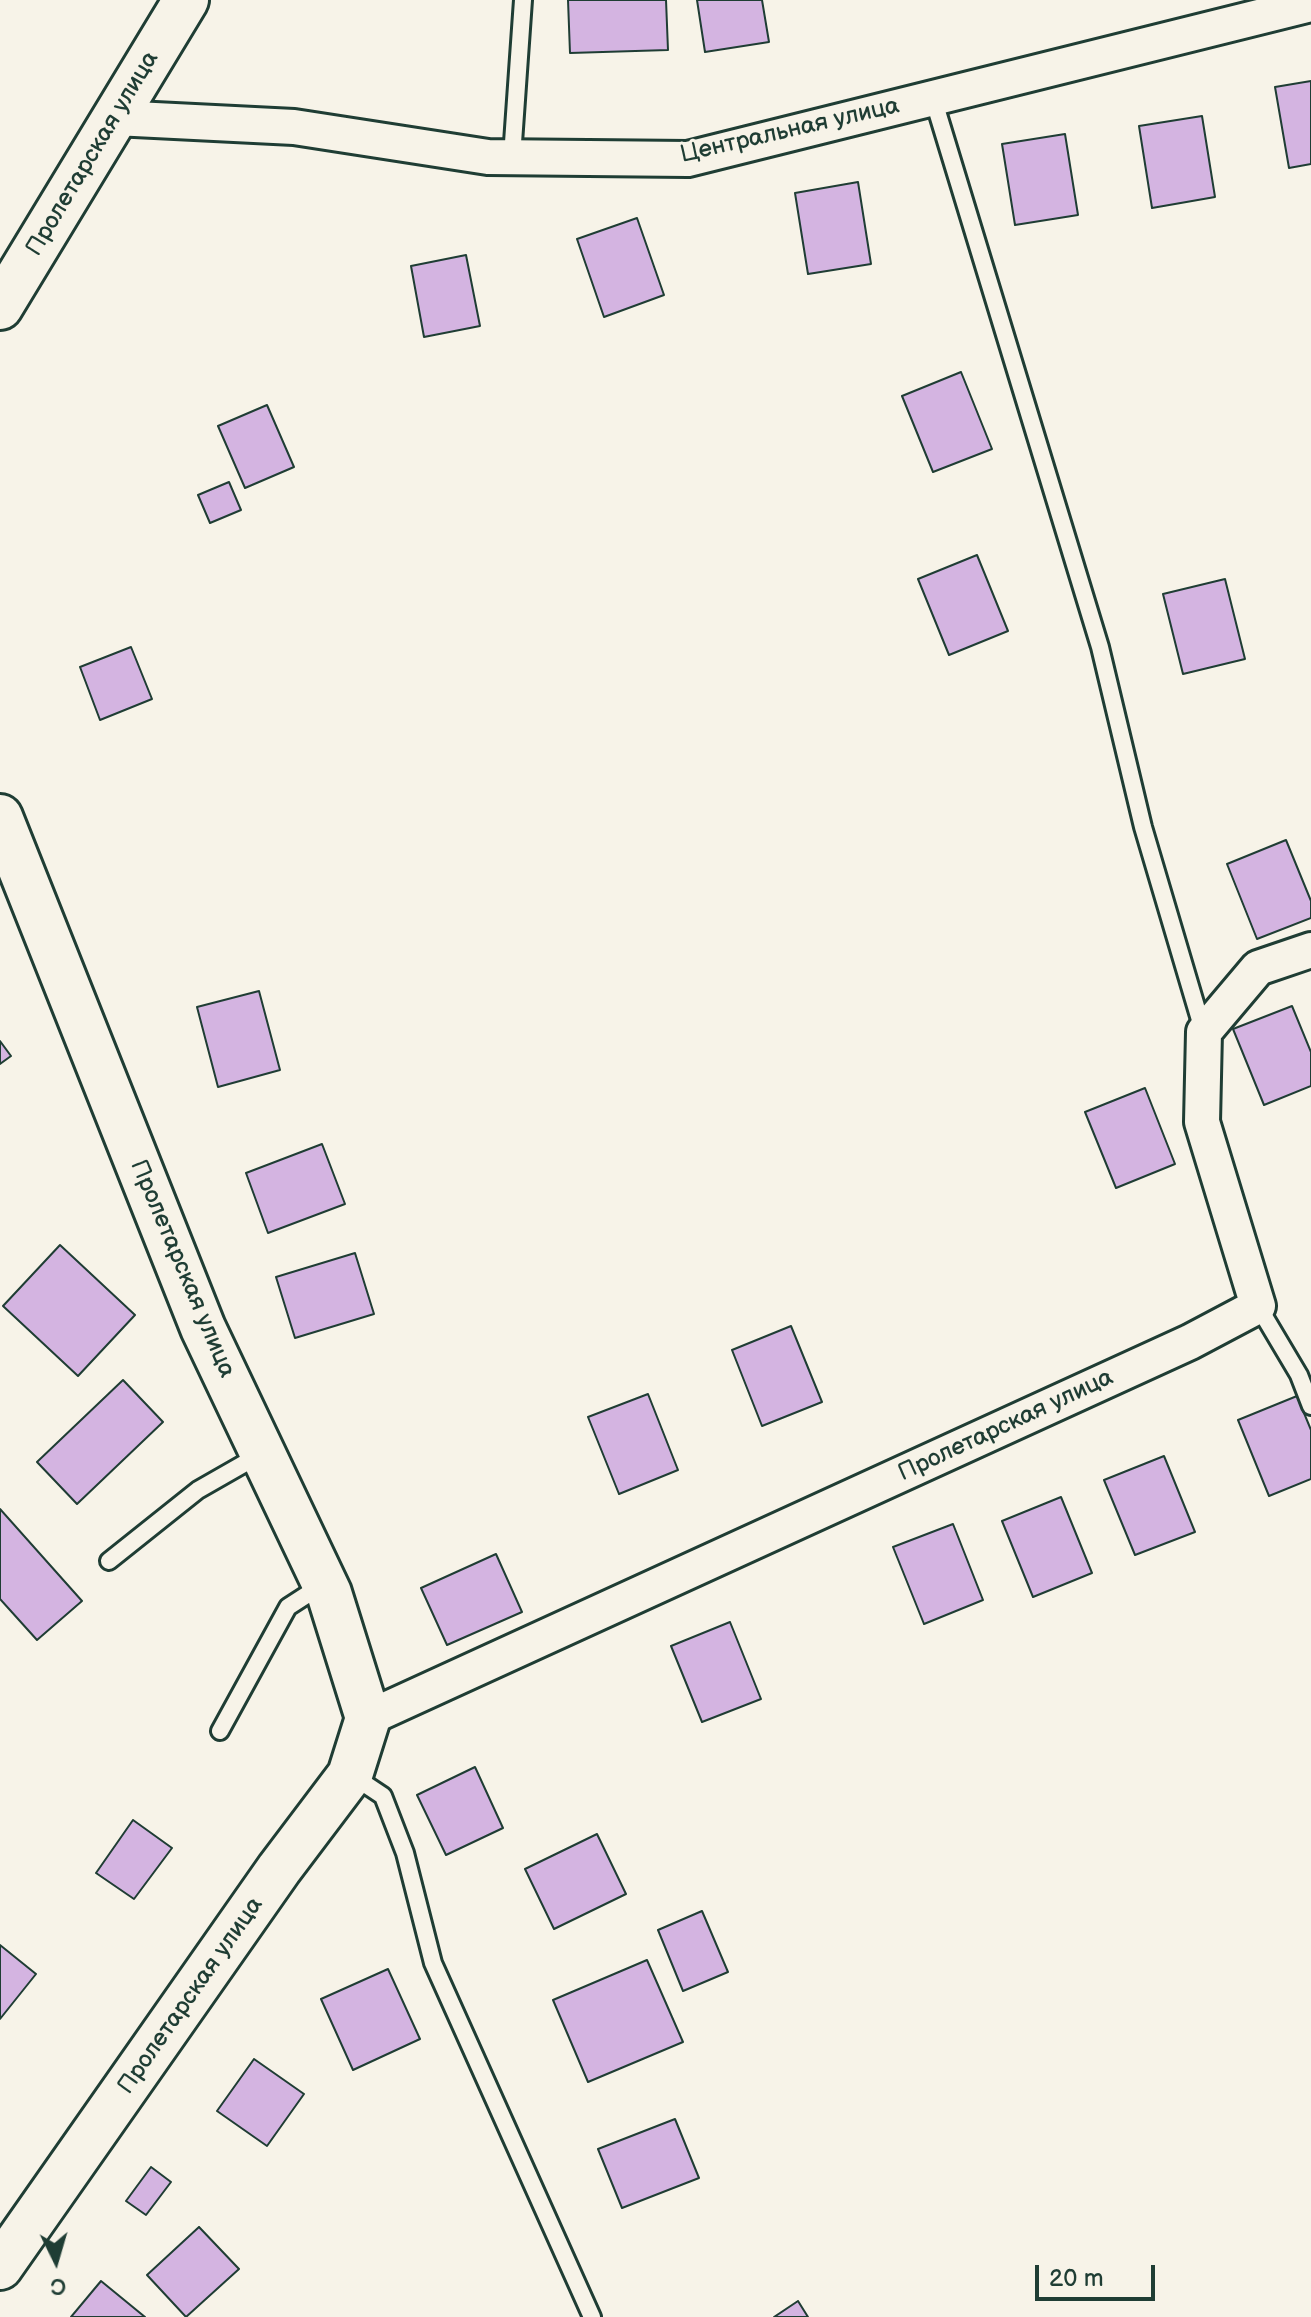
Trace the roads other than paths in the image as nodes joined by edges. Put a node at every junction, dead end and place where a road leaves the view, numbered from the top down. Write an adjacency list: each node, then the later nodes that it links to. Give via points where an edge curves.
1 (186, 0): 5 (main road, Пролетарская улица)
2 (523, 0): 6 (lane)
3 (1311, 4): 4 (street, Центральная улица)
4 (933, 98): 6 (street, Центральная улица, via 688,159); 10 (lane, via 1100,647 1143,827)
5 (115, 118): 6 (street, Центральная улица, via 294,127); 7 (main road, Пролетарская улица)
6 (512, 157)
7 (0, 307)
8 (0, 817): 13 (main road, Пролетарская улица, via 203,1328)
9 (1311, 950): 10 (street, via 1258,968)
10 (1204, 1032): 11 (street, via 1202,1122)
11 (1258, 1306): 12 (lane); 16 (street, Пролетарская улица, via 1190,1342)
12 (1311, 1406)
13 (263, 1453): 14 (lane, via 198,1490); 15 (main road, Пролетарская улица)
14 (109, 1561)
15 (324, 1583): 16 (main road, Пролетарская улица); 17 (lane, via 288,1607)
16 (368, 1718): 18 (main road, Пролетарская улица)
17 (220, 1731)
18 (350, 1775): 19 (main road, Пролетарская улица); 20 (lane, via 383,1796 405,1853 433,1963)
19 (0, 2267)
20 (592, 2317)

